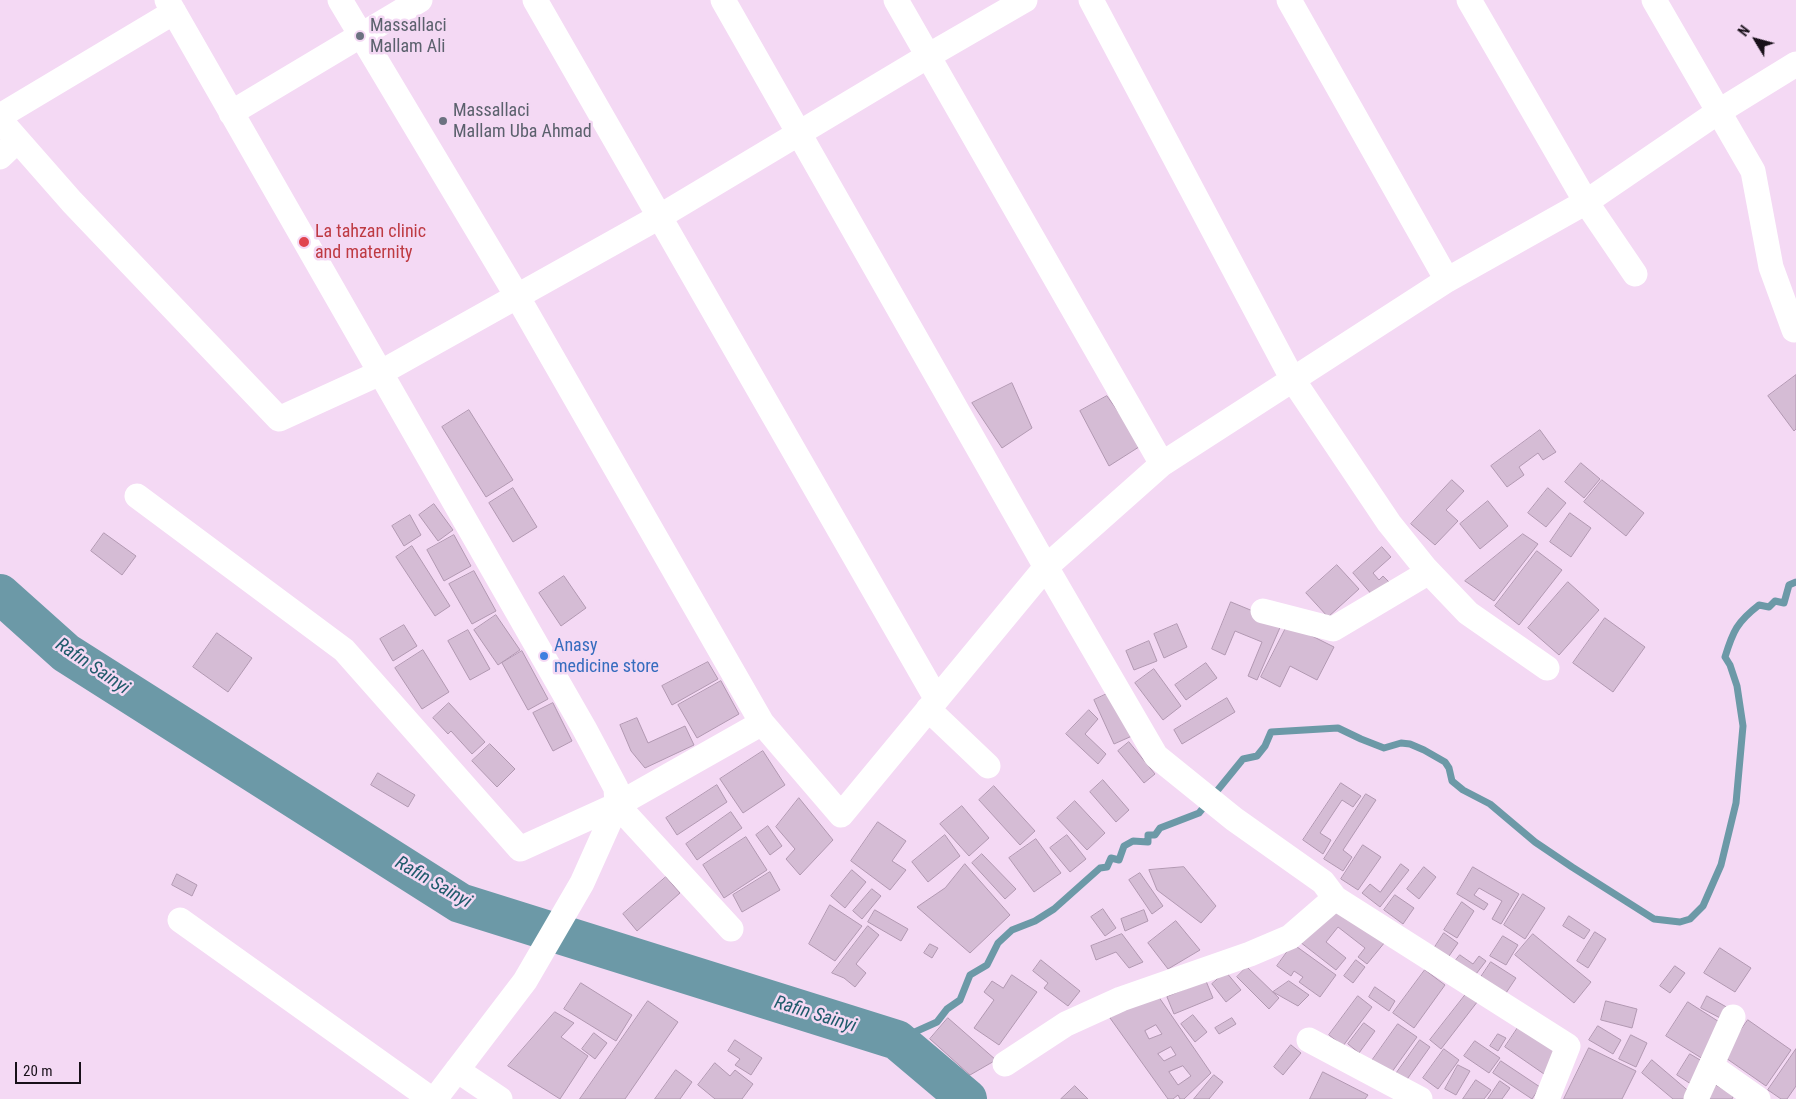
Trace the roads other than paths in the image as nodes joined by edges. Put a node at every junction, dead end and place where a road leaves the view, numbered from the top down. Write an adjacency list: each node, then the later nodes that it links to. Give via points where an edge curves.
1 (340, 0): 12 (street)
2 (420, 0): 12 (street)
3 (535, 0): 22 (street)
4 (723, 0): 19 (street)
5 (896, 0): 13 (street)
6 (1025, 0): 13 (street)
7 (1091, 0): 28 (street)
8 (1289, 0): 24 (street)
9 (1468, 0): 21 (street)
10 (1654, 0): 16 (street)
11 (171, 6): 15 (street); 17 (street)
12 (360, 36): 15 (street); 25 (street)
13 (928, 56): 19 (street); 29 (street)
14 (1796, 64): 16 (street)
15 (231, 112): 27 (street)
16 (1718, 112): 21 (street); 26 (street, via 1753,171 1771,268)
17 (0, 116)
18 (0, 120): 20 (street)
19 (799, 133): 22 (street); 31 (street)
20 (9, 149): 27 (street, via 72,202 279,419)
21 (1586, 202): 23 (street); 24 (street)
22 (659, 217): 25 (street); 35 (street)
23 (1635, 274)
24 (1447, 280): 28 (street)
25 (517, 296): 27 (street); 36 (street)
26 (1794, 330)
27 (380, 373): 38 (street, via 584,728 616,788)
28 (1293, 380): 29 (street); 32 (street, via 1389,524)
29 (1162, 464): 31 (street)
30 (137, 496): 38 (street, via 344,650 520,849)
31 (1046, 567): 35 (street); 39 (street, via 1156,756 1234,819 1323,882)
32 (1429, 572): 33 (street, via 1333,629); 34 (street, via 1468,612)
33 (1263, 611)
34 (1547, 668)
35 (932, 704): 36 (street, via 841,815); 37 (street)
36 (762, 723): 38 (street)
37 (988, 766)
38 (617, 805): 41 (street); 46 (street, via 582,883 525,981)
39 (1336, 898): 44 (street, via 1290,937 1122,998 1066,1024); 51 (street, via 1568,1046)
40 (180, 920): 47 (street)
41 (730, 929)
42 (1733, 1017): 45 (street)
43 (1309, 1040): 50 (street)
44 (1005, 1064)
45 (1711, 1066): 52 (street); 53 (street)
46 (457, 1070): 48 (street); 49 (street)
47 (430, 1099)
48 (436, 1099)
49 (500, 1099)
50 (1420, 1099)
51 (1547, 1099)
52 (1696, 1099)
53 (1758, 1099)

